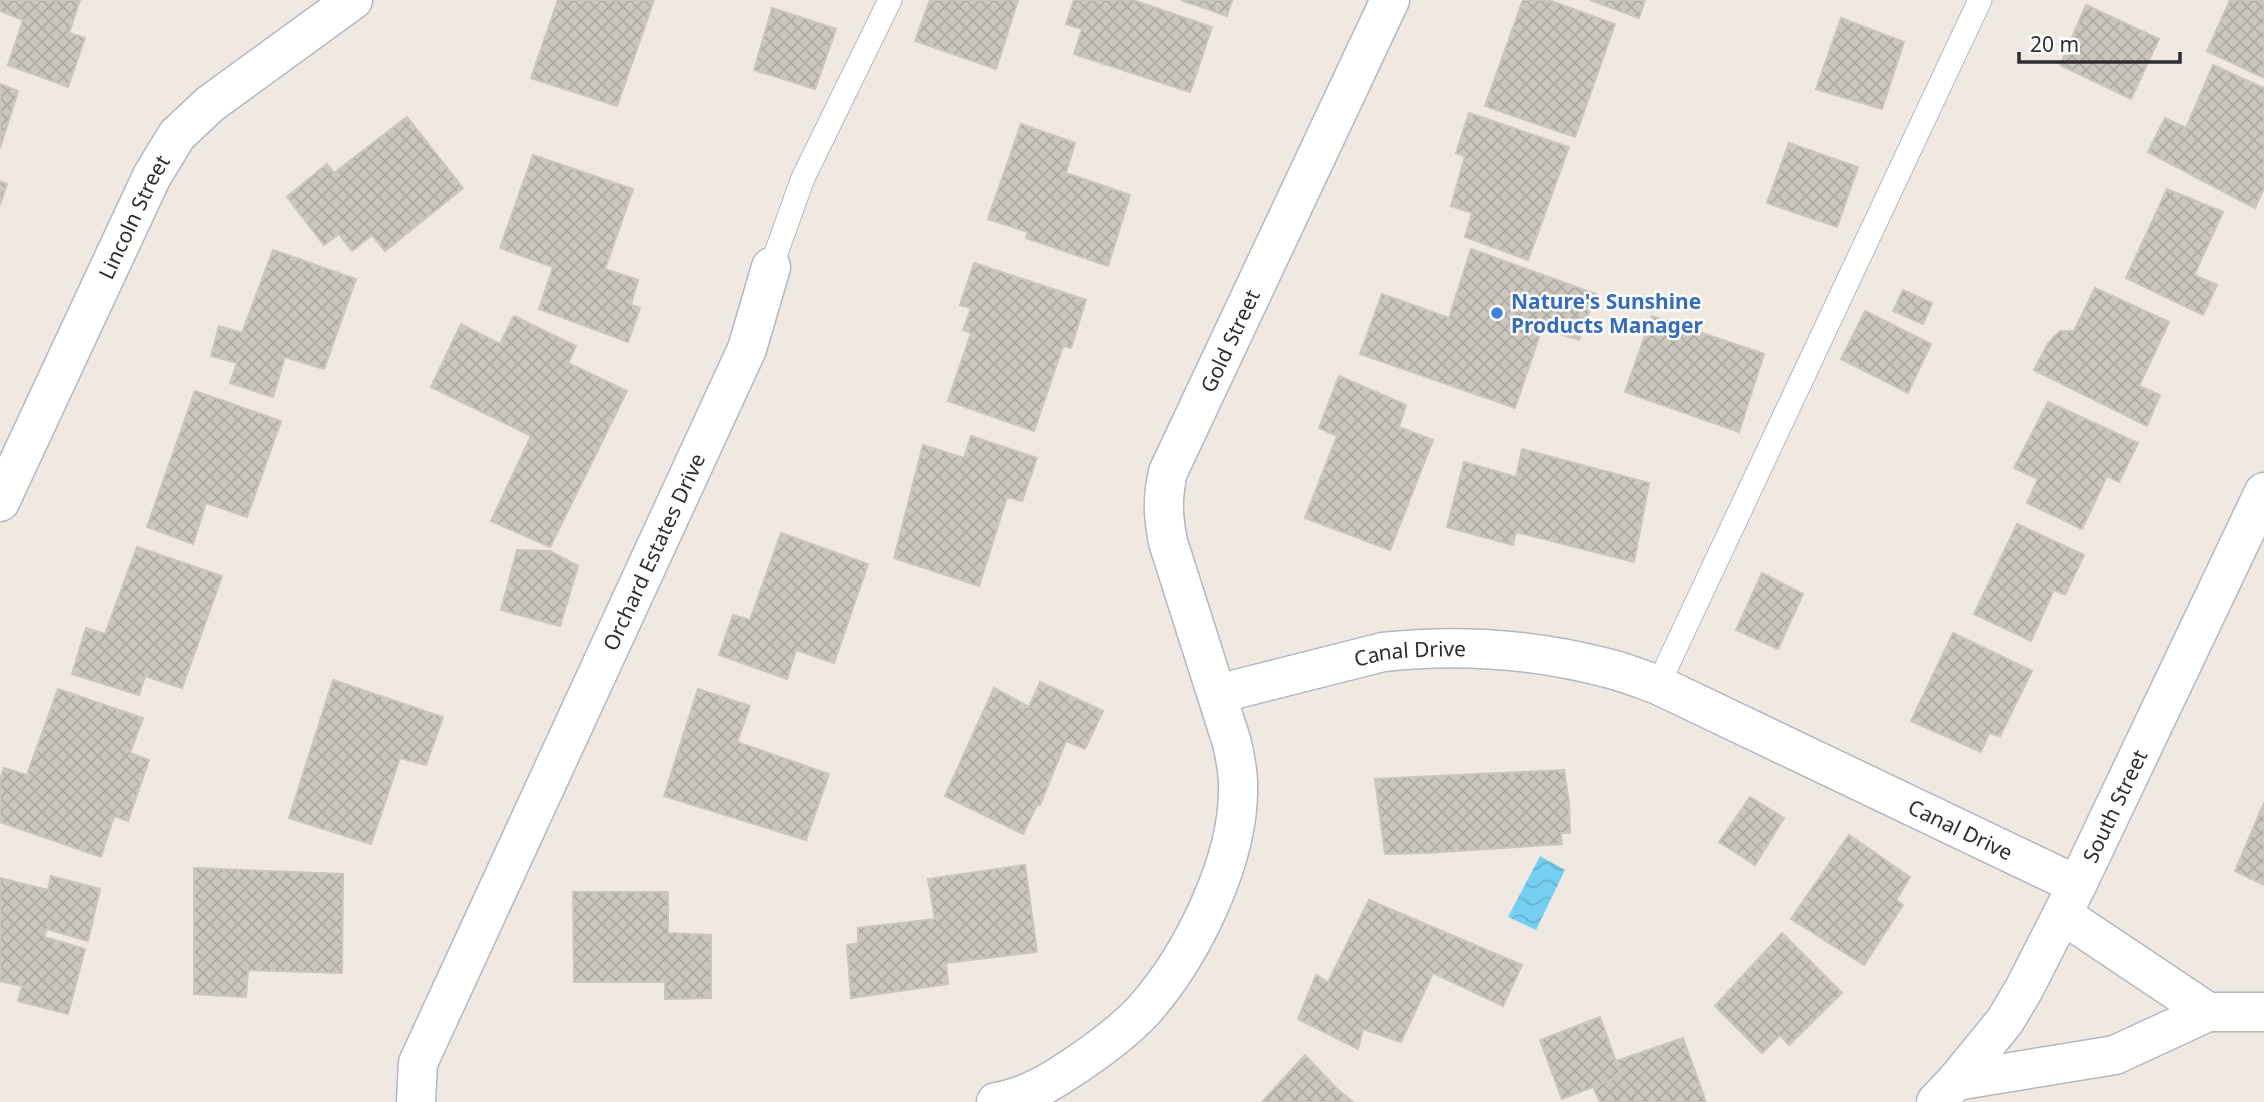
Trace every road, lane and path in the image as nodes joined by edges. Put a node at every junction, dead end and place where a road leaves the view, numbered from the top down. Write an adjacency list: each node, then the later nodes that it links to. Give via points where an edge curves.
1 (353, 0): 7 (street, Lincoln Street, via 210,104 177,135 152,176)
2 (890, 0): 5 (lane, Orchard Estates Drive, via 803,178)
3 (1390, 0): 9 (street, Gold Street, via 1168,472 1162,497 1168,542)
4 (1980, 0): 8 (lane)
5 (771, 267): 14 (street, Orchard Estates Drive, via 747,349 418,1063)
6 (2264, 492): 10 (street, South Street)
7 (0, 502)
8 (1658, 685): 9 (street, Canal Drive, via 1560,657 1431,648 1383,652); 10 (street, Canal Drive)
9 (1217, 694): 15 (street, via 1237,764 1237,810 1222,873 1191,945 1172,975 1124,1030 1062,1075)
10 (2070, 900): 11 (street, Canal Drive); 13 (street, South Street, via 2005,1021)
11 (2208, 1012): 12 (street); 13 (street, via 2115,1055)
12 (2264, 1012)
13 (1946, 1091)
14 (416, 1102)
15 (996, 1102)

